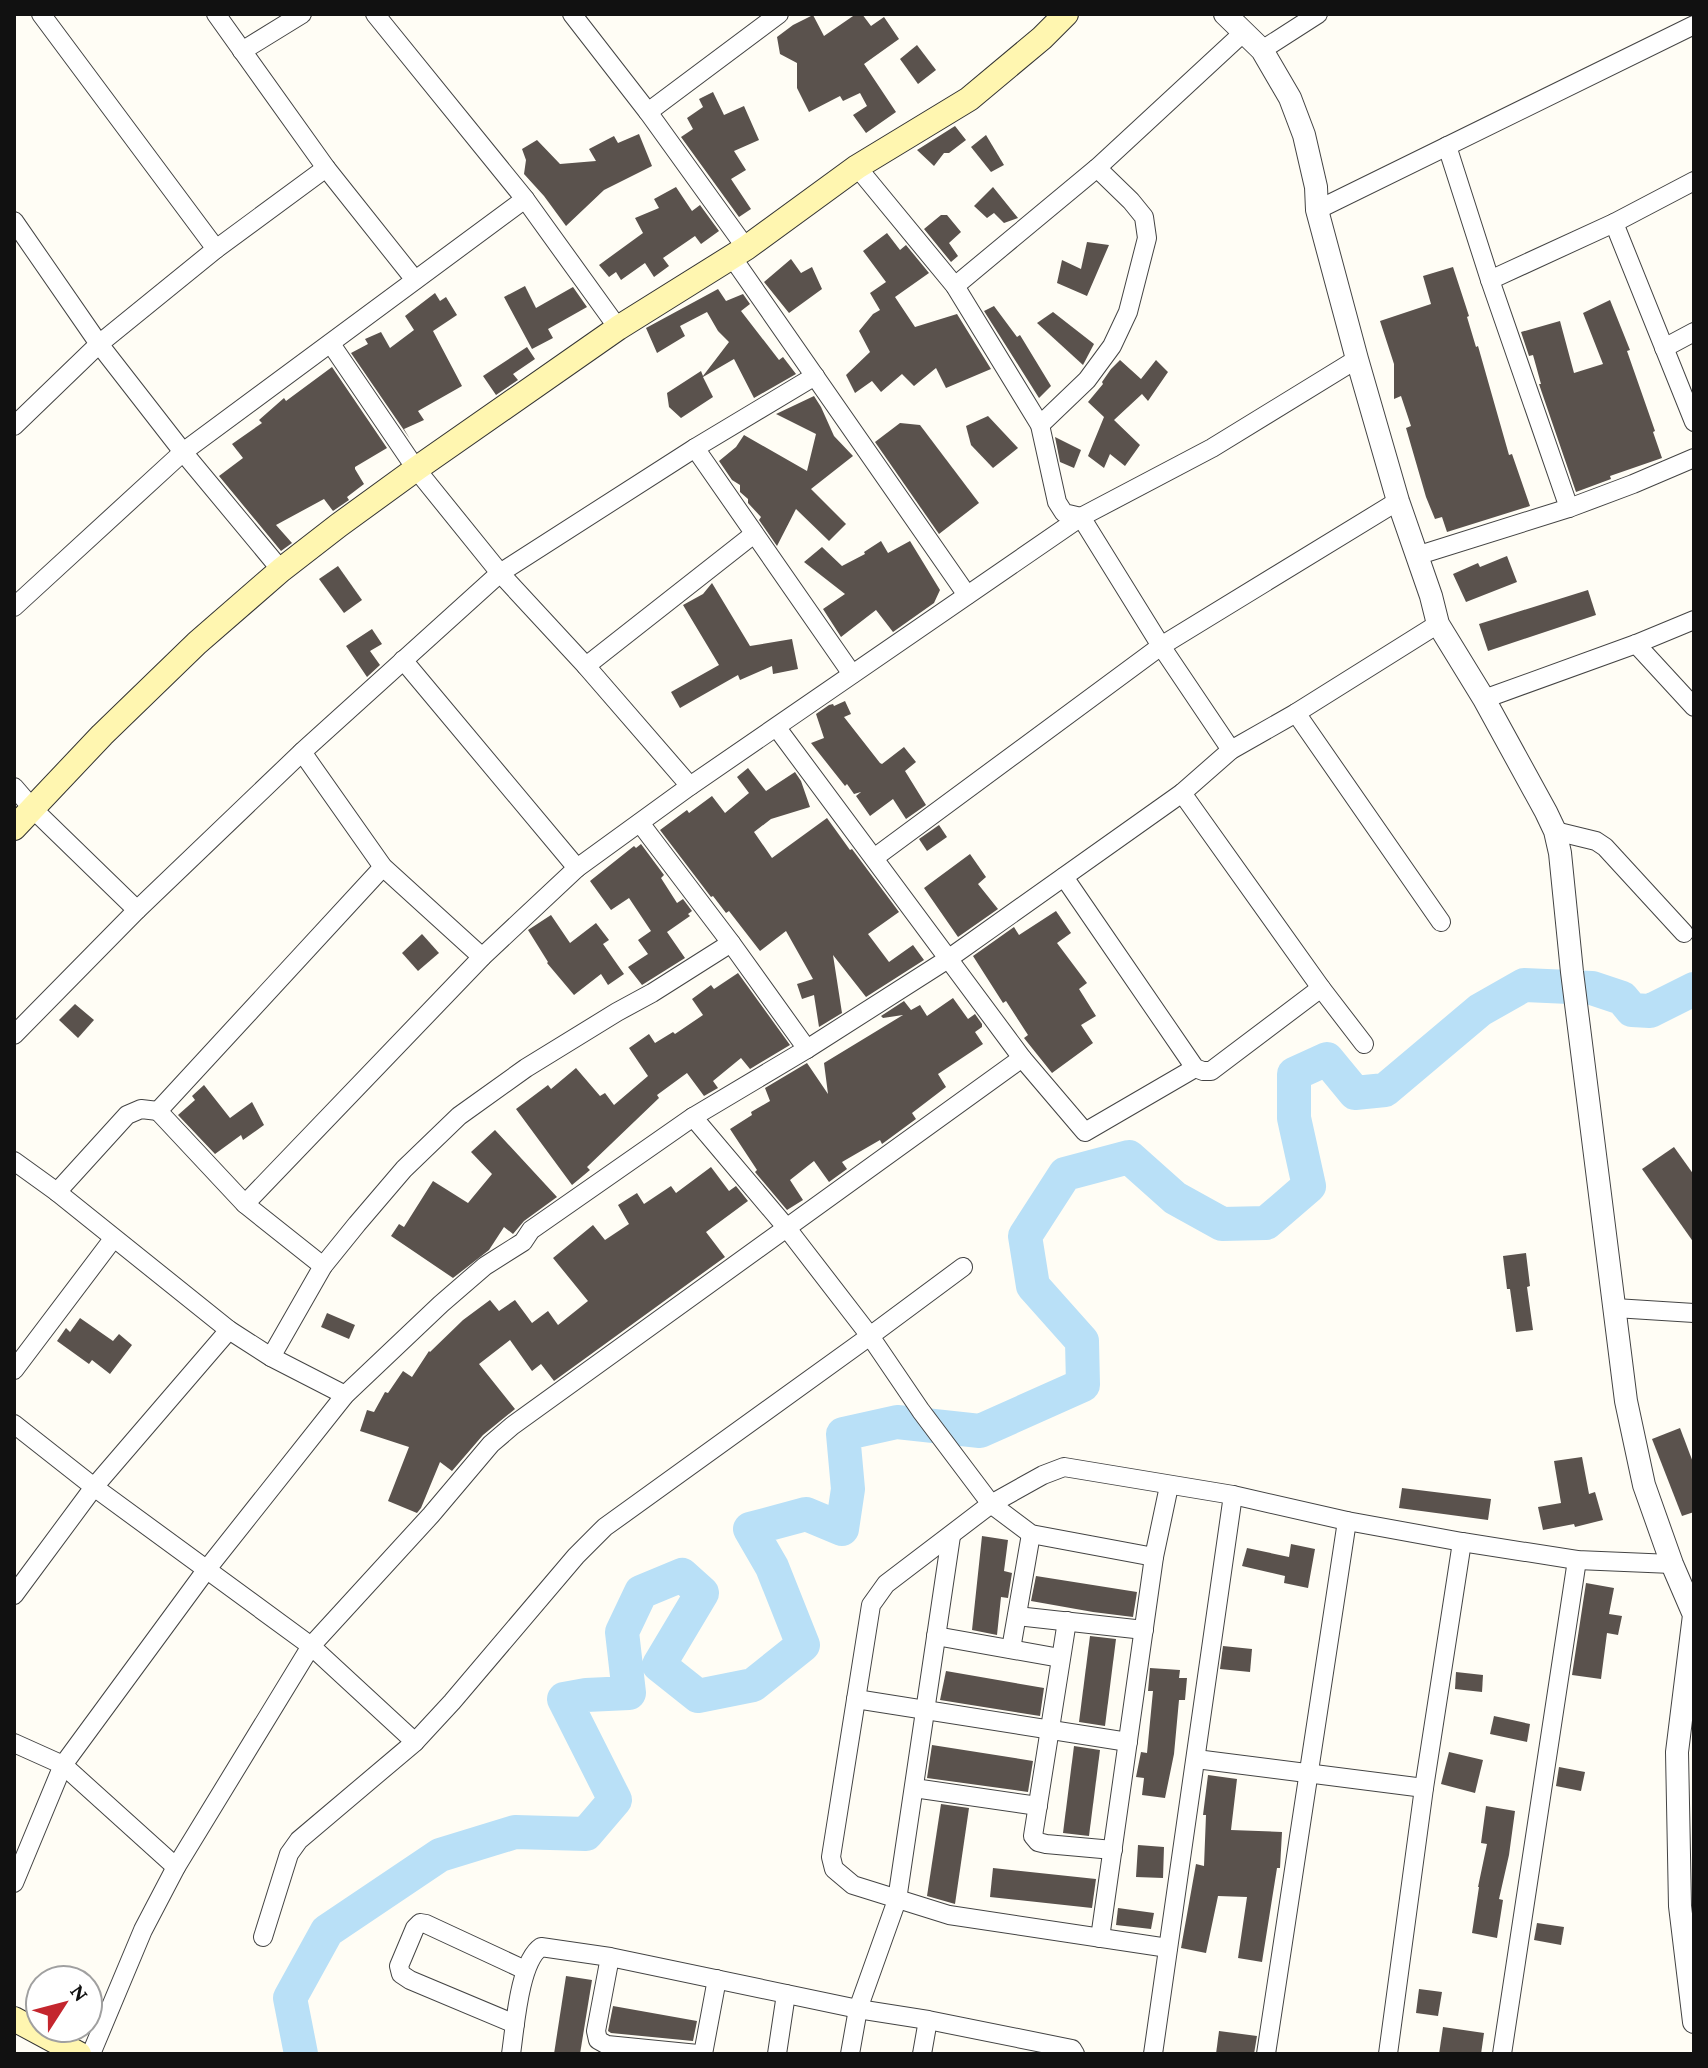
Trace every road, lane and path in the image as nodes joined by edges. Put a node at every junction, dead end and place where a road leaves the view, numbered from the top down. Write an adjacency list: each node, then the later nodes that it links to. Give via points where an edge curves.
1 (41, 14): 24 (street)
2 (216, 14): 13 (street)
3 (302, 14): 13 (street)
4 (375, 14): 20 (street)
5 (572, 14): 14 (street)
6 (1066, 14): 16 (main road, via 969,99)
7 (1225, 14): 11 (street)
8 (1318, 14): 12 (street)
9 (768, 17): 14 (street)
10 (1694, 25): 15 (street)
11 (1244, 32): 12 (street); 18 (street)
12 (1262, 50): 21 (street, via 1304,135)
13 (242, 51): 17 (street)
14 (648, 112): 25 (street)
15 (1447, 146): 21 (street); 27 (street)
16 (857, 167): 25 (main road); 28 (street)
17 (326, 168): 24 (street); 26 (street)
18 (1097, 168): 28 (street); 37 (street, via 1144,217 1147,238 1128,312 1112,346 1087,380)
19 (1694, 181): 23 (street)
20 (525, 199): 26 (street); 29 (street)
21 (1317, 210): 34 (street)
22 (14, 221): 31 (street)
23 (1614, 223): 27 (street); 33 (street)
24 (216, 249): 31 (street)
25 (739, 253): 29 (main road); 35 (street)
26 (415, 280): 32 (street)
27 (1490, 280): 44 (street)
28 (955, 286): 37 (street)
29 (618, 328): 42 (main road)
30 (1694, 332): 33 (street)
31 (99, 344): 38 (street); 40 (street)
32 (331, 344): 40 (street); 42 (street)
33 (1664, 348): 36 (street)
34 (1357, 359): 43 (street); 45 (street, via 1212,448)
35 (815, 376): 39 (street); 50 (street)
36 (1694, 422)
37 (1040, 425): 45 (street, via 1057,502 1064,513)
38 (14, 426)
39 (695, 448): 46 (street); 49 (street)
40 (183, 452): 48 (street); 51 (street)
41 (1694, 458): 44 (street)
42 (416, 469): 48 (main road); 49 (street)
43 (1398, 501): 47 (street); 55 (street)
44 (1569, 508): 47 (street)
45 (1081, 517): 50 (street); 55 (street)
46 (754, 534): 57 (street); 58 (street)
47 (1416, 556): 53 (street)
48 (281, 570): 68 (main road, via 197,643)
49 (500, 573): 56 (street); 57 (street)
50 (967, 595): 58 (street)
51 (14, 607)
52 (1694, 620): 54 (street)
53 (1438, 624): 59 (street); 61 (street)
54 (1636, 644): 59 (street); 60 (street)
55 (1161, 646): 63 (street); 72 (street)
56 (403, 660): 64 (street); 74 (street)
57 (586, 666): 65 (street)
58 (852, 674): 62 (street)
59 (1484, 699): 71 (street)
60 (1694, 707)
61 (1296, 713): 63 (street); 77 (street)
62 (777, 728): 65 (street); 72 (street)
63 (1231, 750): 67 (street)
64 (302, 752): 73 (street); 76 (street)
65 (690, 786): 69 (street)
66 (14, 787): 68 (street)
67 (1182, 793): 75 (street); 82 (street)
68 (33, 809): 70 (main road); 76 (street)
69 (640, 823): 74 (street); 79 (street)
70 (14, 828)
71 (1555, 831): 78 (street, via 1605,847); 97 (street)
72 (874, 858): 81 (street)
73 (383, 867): 80 (street); 88 (street)
74 (577, 868): 80 (street)
75 (1064, 877): 81 (street); 87 (street)
76 (137, 910): 83 (street)
77 (1441, 922)
78 (1684, 933)
79 (731, 943): 85 (street); 95 (street, via 526,1068 459,1116 404,1169)
80 (482, 957): 92 (street)
81 (948, 959): 85 (street); 86 (street)
82 (1321, 988): 84 (street); 87 (street, via 1211,1071)
83 (14, 1035)
84 (1364, 1044)
85 (807, 1049): 89 (street)
86 (1022, 1058): 87 (street, via 1085,1132); 93 (street)
87 (1195, 1068)
88 (158, 1111): 91 (street, via 141,1109 127,1115); 92 (street)
89 (693, 1117): 93 (street); 103 (street, via 485,1266)
90 (14, 1161): 91 (street)
91 (57, 1192): 94 (street)
92 (245, 1204): 95 (street)
93 (786, 1227): 100 (street); 123 (street, via 491,1444)
94 (113, 1239): 99 (street); 102 (street)
95 (323, 1266): 101 (street)
96 (963, 1267): 100 (street)
97 (1615, 1308): 98 (street); 115 (street, via 1626,1401 1644,1485)
98 (1694, 1313)
99 (229, 1330): 101 (street); 106 (street)
100 (870, 1336): 108 (street); 129 (street, via 605,1527)
101 (271, 1357): 103 (street)
102 (14, 1370)
103 (345, 1395): 116 (street)
104 (14, 1424): 106 (street)
105 (1169, 1486): 107 (street); 108 (street, via 1064,1467); 113 (street)
106 (94, 1487): 116 (street); 117 (street)
107 (1233, 1495): 109 (street); 133 (street)
108 (991, 1504): 110 (street); 111 (street)
109 (1347, 1521): 112 (street); 135 (street)
110 (1031, 1534): 113 (street); 119 (street)
111 (951, 1536): 122 (street); 126 (street, via 886,1584 871,1605)
112 (1462, 1542): 114 (street); 137 (street)
113 (1154, 1557): 121 (street)
114 (1577, 1560): 115 (street); 169 (street)
115 (1672, 1564): 118 (street)
116 (207, 1569): 123 (street); 134 (street)
117 (14, 1595)
118 (1694, 1614): 132 (street)
119 (1017, 1616): 120 (street); 124 (street)
120 (1067, 1621): 121 (street); 125 (street)
121 (1144, 1630): 130 (street)
122 (936, 1636): 124 (street); 127 (street)
123 (311, 1646): 129 (street); 140 (street)
124 (1011, 1649): 125 (street)
125 (1060, 1658): 128 (street)
126 (856, 1699): 127 (street); 142 (street, via 831,1857 834,1869 853,1885)
127 (925, 1711): 128 (street); 136 (street)
128 (1050, 1730): 130 (street); 138 (street)
129 (415, 1742): 143 (street, via 299,1840 289,1854)
130 (1128, 1742): 139 (street)
131 (14, 1743): 134 (street)
132 (1686, 1747): 153 (street, via 1680,1906)
133 (1196, 1759): 135 (street); 145 (street)
134 (63, 1765): 140 (street); 141 (street)
135 (1308, 1772): 137 (street); 167 (street)
136 (914, 1788): 138 (street); 142 (street)
137 (1424, 1788): 168 (street)
138 (1038, 1806): 139 (street, via 1033,1836 1038,1842)
139 (1113, 1850): 144 (street)
140 (176, 1867): 158 (street)
141 (14, 1883)
142 (897, 1900): 144 (street, via 949,1915); 150 (street)
143 (263, 1937)
144 (1100, 1938): 145 (street)
145 (1168, 1948): 166 (street)
146 (610, 1957): 147 (street, via 541,1947); 148 (street); 156 (street, via 596,2031 598,2040)
147 (525, 1970): 154 (street); 154 (street, via 420,1923 399,1966 410,1980)
148 (717, 1979): 149 (street); 160 (street)
149 (786, 1994): 150 (street); 161 (street)
150 (858, 2009): 152 (street); 162 (street)
151 (14, 2019): 157 (main road)
152 (928, 2020): 155 (street); 163 (street)
153 (1694, 2022)
154 (515, 2024): 159 (street)
155 (1001, 2035): 164 (street); 165 (street, via 1072,2049)
156 (630, 2051): 160 (street)
157 (79, 2054)
158 (91, 2054)
159 (511, 2054)
160 (700, 2054)
161 (777, 2054)
162 (850, 2054)
163 (922, 2054)
164 (998, 2054)
165 (1075, 2054)
166 (1153, 2054)
167 (1266, 2054)
168 (1388, 2054)
169 (1502, 2054)

